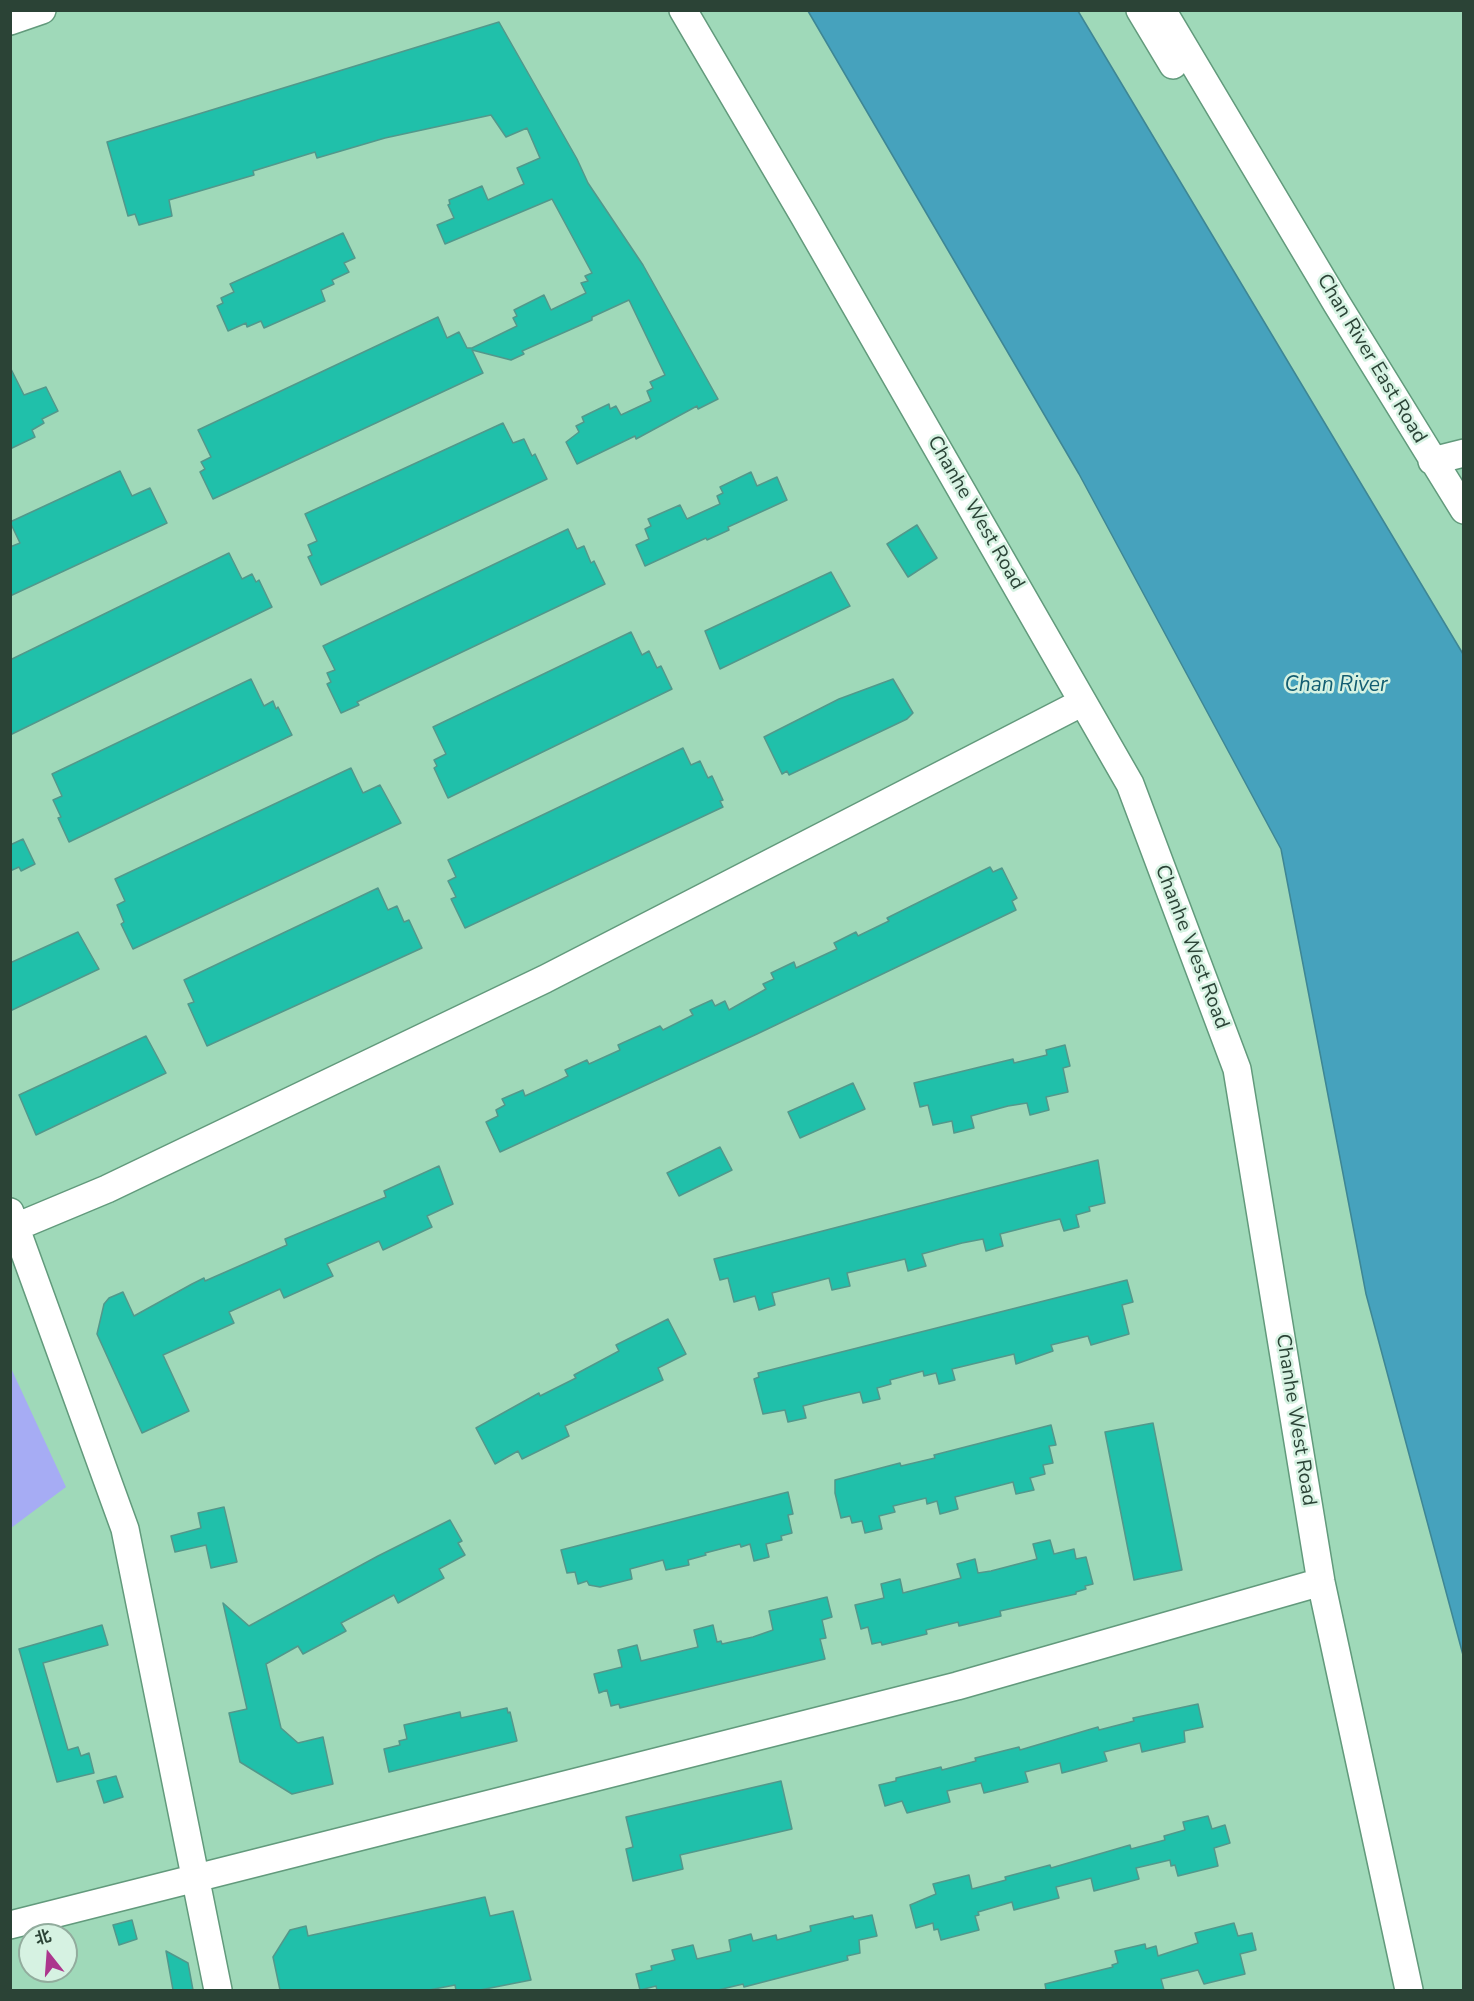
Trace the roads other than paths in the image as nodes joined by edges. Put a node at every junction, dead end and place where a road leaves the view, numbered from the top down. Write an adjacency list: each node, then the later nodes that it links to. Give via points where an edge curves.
1 (42, 10): 5 (street)
2 (682, 10): 9 (street, Chanhe West Road)
3 (1140, 10): 7 (street, Chan River East Road, via 1401,436)
4 (1162, 10): 7 (street, Chan River East Road)
5 (10, 21)
6 (1464, 453): 7 (street)
7 (1447, 474): 8 (street)
8 (1464, 510)
9 (1083, 702): 10 (street, via 545,979 106,1189); 11 (street, Chanhe West Road, via 1130,784 1237,1069)
10 (13, 1219): 12 (street, via 125,1529)
11 (1321, 1582): 12 (street, via 957,1686); 15 (street, Chanhe West Road)
12 (194, 1878): 13 (street); 14 (street)
13 (10, 1925)
14 (218, 1990)
15 (1409, 1990)

